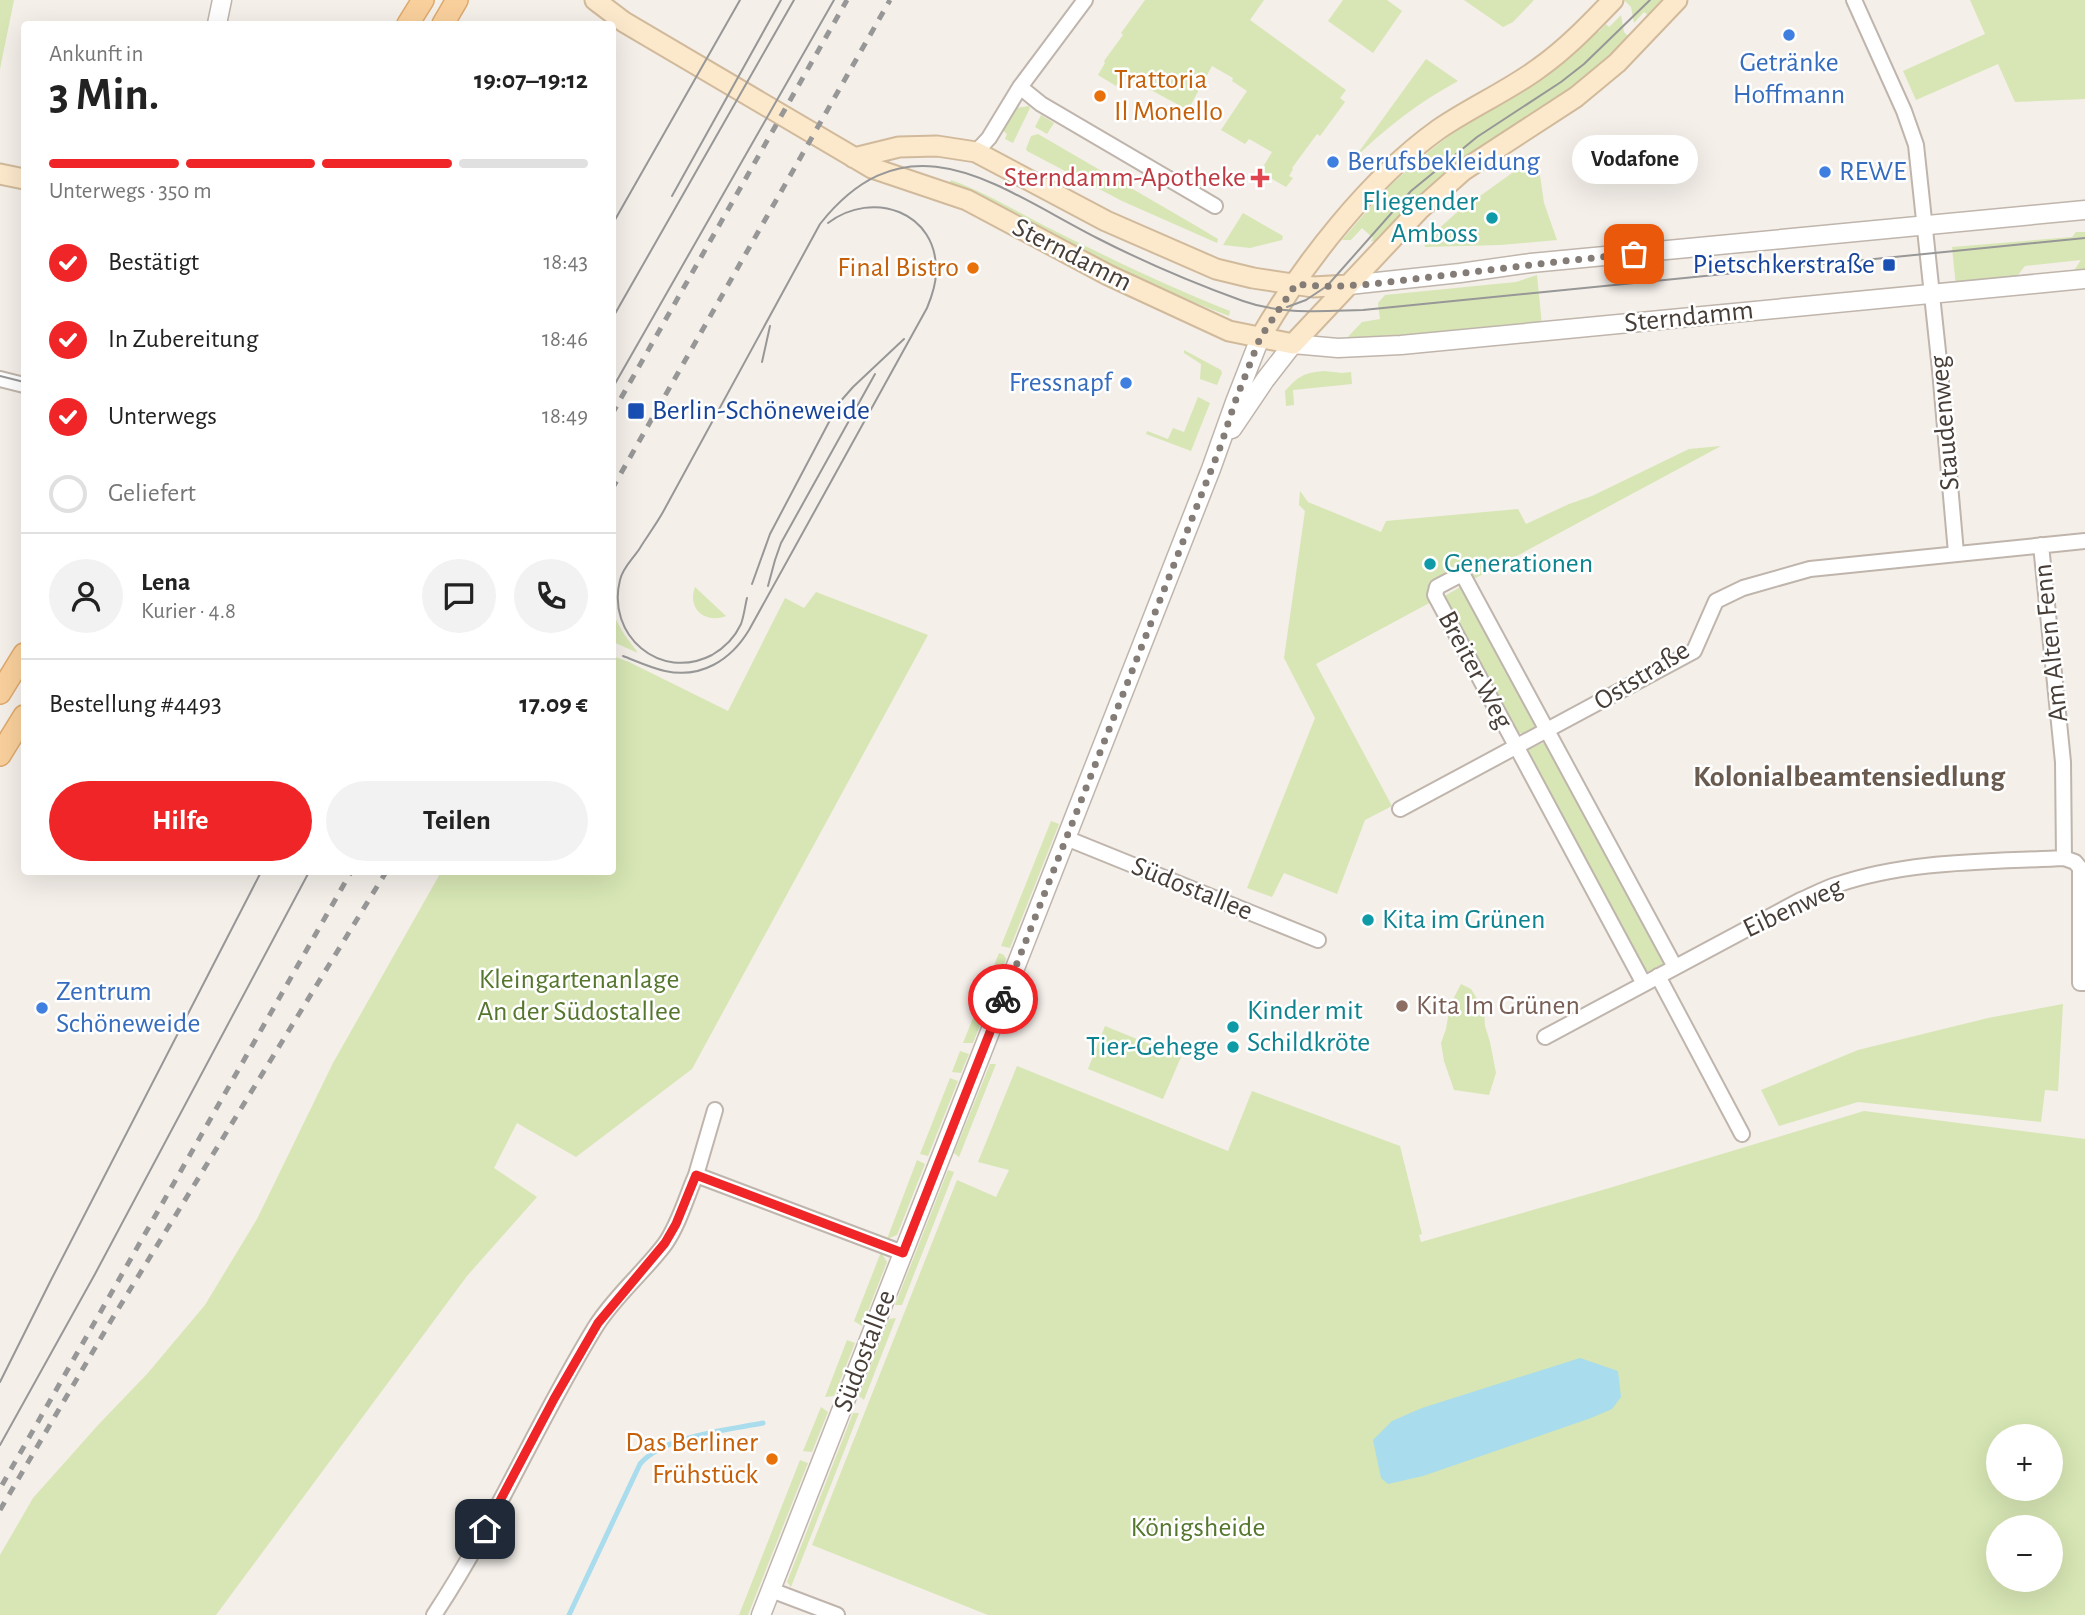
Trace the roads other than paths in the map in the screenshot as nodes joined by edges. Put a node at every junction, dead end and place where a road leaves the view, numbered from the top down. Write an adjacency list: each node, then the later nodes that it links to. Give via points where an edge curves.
1 (222, 0): 9 (street)
2 (423, 0): 10 (main road)
3 (457, 0): 11 (main road)
4 (595, 0): 14 (main road, Sterndamm, via 624,22)
5 (1086, 0): 12 (street)
6 (1613, 0): 21 (main road, via 1538,69 1439,129 1397,162)
7 (1677, 0): 22 (main road, via 1576,97 1455,178)
8 (1854, 0): 19 (street, via 1912,129)
9 (218, 21)
10 (410, 21)
11 (445, 21)
12 (1020, 87): 13 (street); 17 (street, via 1041,104)
13 (986, 140): 14 (main road, Sterndamm, via 899,147); 21 (main road, Sterndamm, via 1106,221 1216,269)
14 (854, 158): 24 (main road, Sterndamm, via 967,201 1108,275 1229,331)
15 (0, 174): 16 (main road)
16 (21, 178)
17 (1215, 206)
18 (2085, 210): 19 (street, Sterndamm)
19 (1925, 226): 22 (street, Sterndamm); 23 (street, Staudenweg)
20 (2085, 279): 23 (street, Sterndamm)
21 (1296, 284): 22 (main road, Sterndamm); 24 (main road)
22 (1349, 285): 25 (main road)
23 (1932, 293): 25 (street, Sterndamm, via 1375,347); 31 (street, Staudenweg)
24 (1260, 338): 25 (main road, Sterndamm); 28 (street, Südostallee)
25 (1293, 344): 28 (street, Südostallee)
26 (0, 379): 27 (street)
27 (21, 384)
28 (1221, 445): 39 (street, Südostallee)
29 (2085, 541): 30 (street, Oststraße)
30 (2041, 545): 31 (street, Oststraße); 40 (street, Am Alten Fenn, via 2063,762)
31 (1956, 553): 35 (street, Oststraße, via 1810,569 1743,588 1716,601 1694,651)
32 (21, 659): 33 (main road)
33 (0, 693)
34 (21, 721): 37 (main road)
35 (1548, 731): 36 (street, Oststraße); 36 (street, Breiter Weg, via 1464,577 1437,587 1435,595); 42 (street, Breiter Weg)
36 (1517, 748): 38 (street, Oststraße); 45 (street, Breiter Weg)
37 (0, 755)
38 (1400, 809)
39 (1066, 838): 41 (street, Südostallee); 50 (street, Südostallee)
40 (2064, 858): 42 (street, Eibenweg, via 1926,866 1836,885); 44 (street, via 2080,868)
41 (1318, 940)
42 (1675, 967): 43 (street, Eibenweg)
43 (1658, 976): 45 (street, Eibenweg); 48 (street)
44 (2083, 983)
45 (1644, 984): 46 (street, Eibenweg)
46 (1545, 1037)
47 (715, 1110): 49 (street)
48 (1742, 1134)
49 (696, 1175): 50 (street); 52 (street, via 665,1243 598,1323 460,1576)
50 (903, 1253): 51 (street, Südostallee)
51 (771, 1590): 53 (street, Südostallee); 54 (street)
52 (434, 1615)
53 (761, 1615)
54 (837, 1615)

